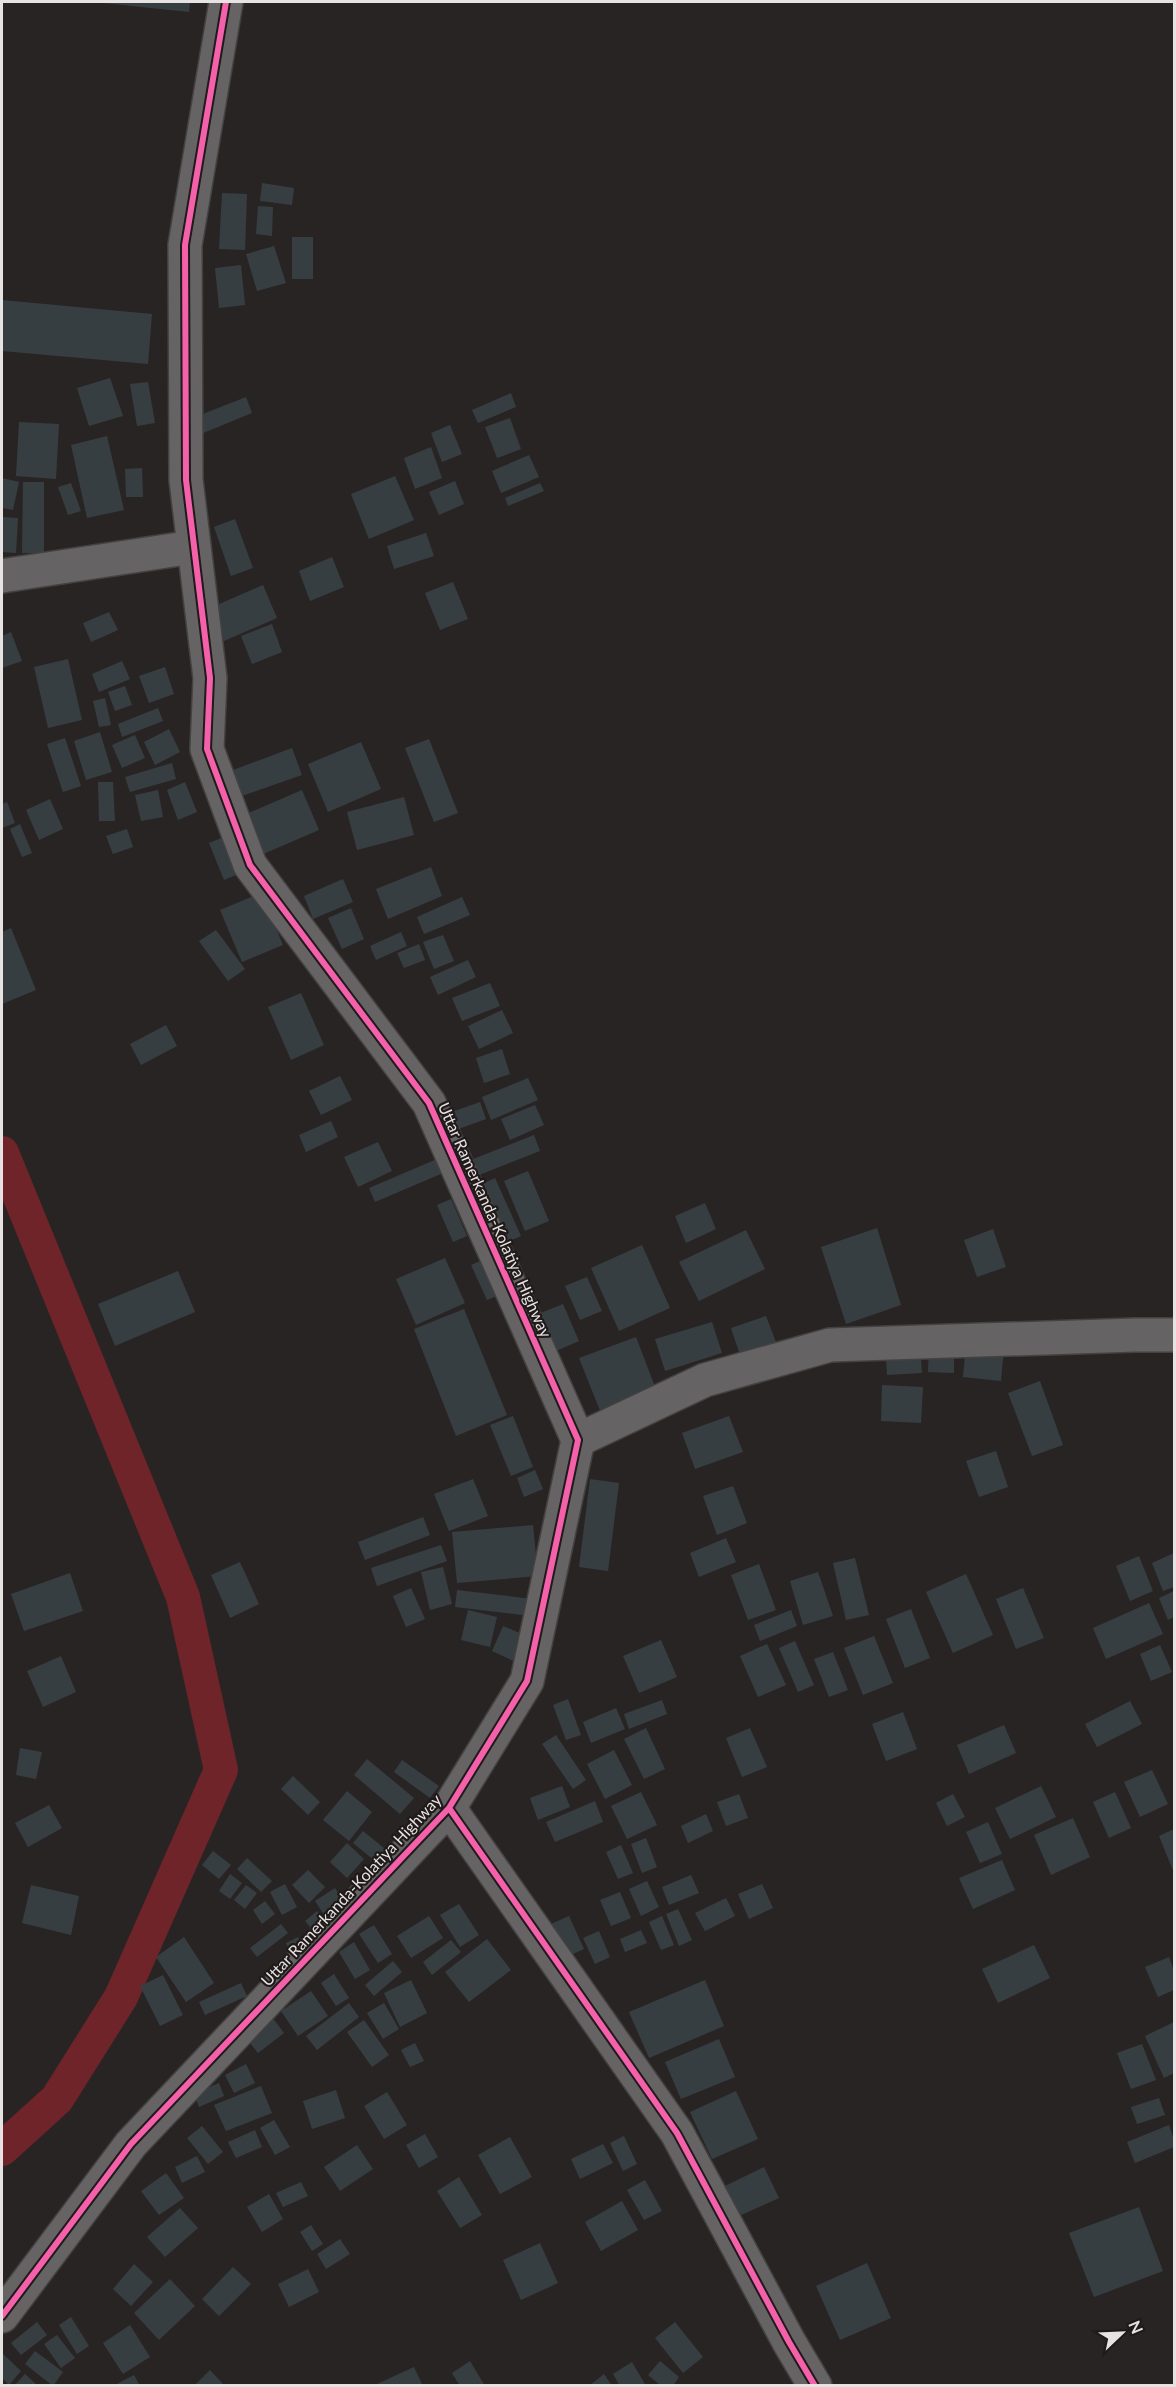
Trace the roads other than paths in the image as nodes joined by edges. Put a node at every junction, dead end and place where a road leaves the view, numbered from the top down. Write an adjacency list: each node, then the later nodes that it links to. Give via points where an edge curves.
1 (226, 2): 2 (street, Uttar Ramerkanda-Kolatiya Highway, via 185,245 186,480)
2 (193, 547): 3 (street); 5 (street, Uttar Ramerkanda-Kolatiya Highway, via 210,678 207,749 250,865 429,1103)
3 (2, 576)
4 (1174, 1335): 5 (street, via 830,1345 705,1380)
5 (578, 1440): 6 (street, Uttar Ramerkanda-Kolatiya Highway, via 527,1681)
6 (449, 1808): 7 (street, Uttar Ramerkanda-Kolatiya Highway, via 131,2144); 8 (street, via 677,2133)
7 (2, 2316)
8 (815, 2385)

